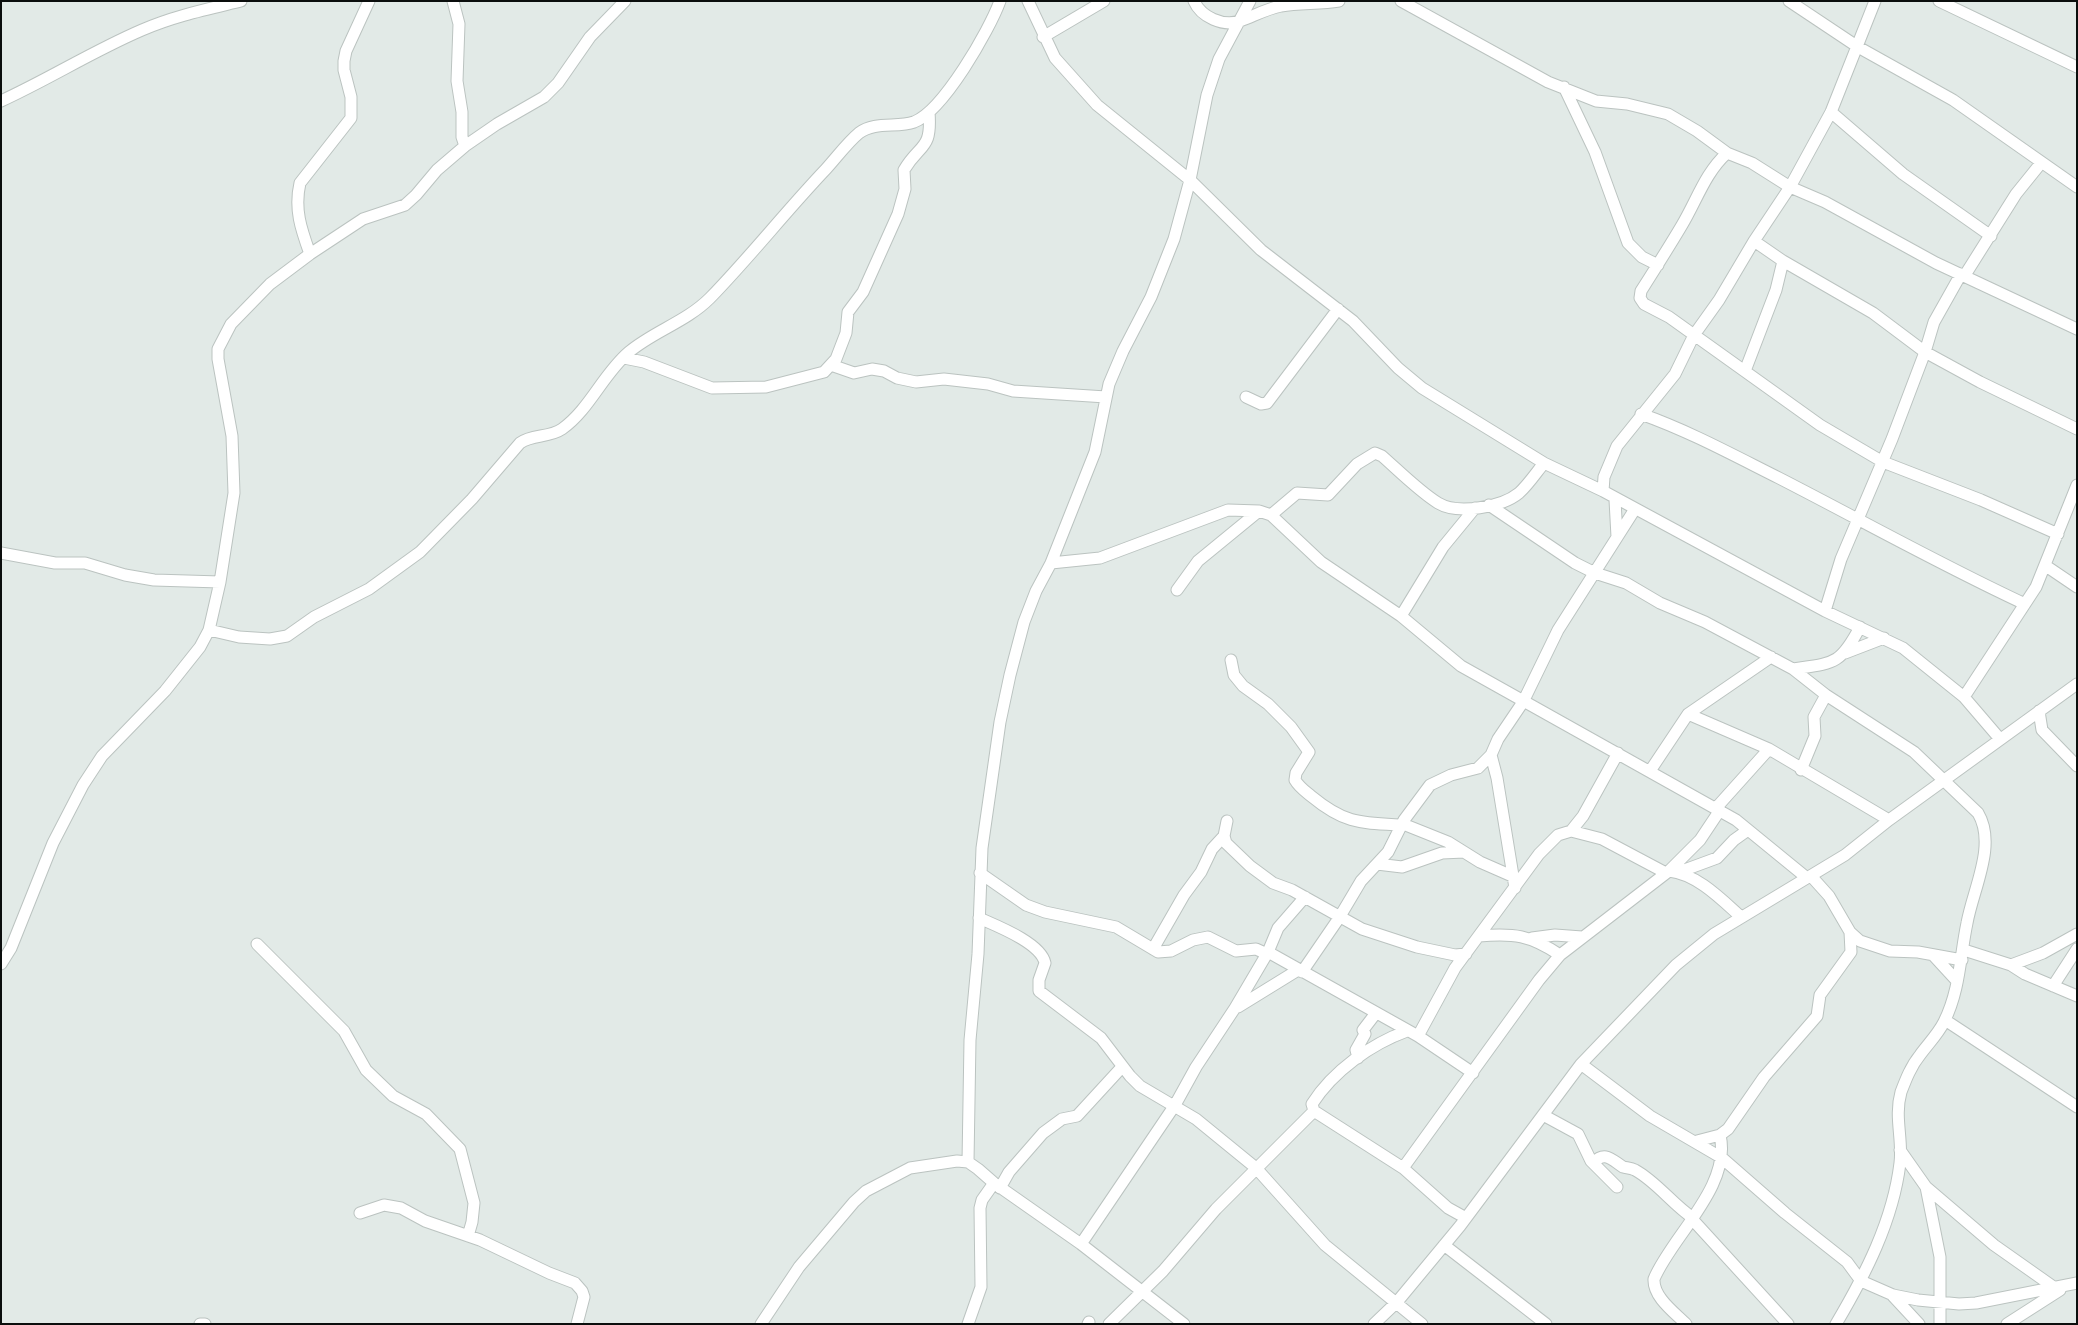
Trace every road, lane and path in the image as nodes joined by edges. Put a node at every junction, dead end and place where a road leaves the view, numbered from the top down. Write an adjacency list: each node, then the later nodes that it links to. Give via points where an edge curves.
1 (241, 1): 20 (street, via 173,18 142,30)
2 (369, 1): 31 (street, via 344,61 351,97 351,118 300,183 297,195 298,219)
3 (453, 1): 23 (street, via 459,24 457,81)
4 (626, 1): 23 (street, via 590,37 558,83 544,97)
5 (1000, 1): 21 (street, via 980,44)
6 (1028, 1): 16 (street)
7 (1104, 1): 16 (street)
8 (1194, 1): 15 (street, via 1197,9 1209,18)
9 (1250, 1): 15 (street)
10 (1339, 1): 15 (street, via 1281,6)
11 (1401, 1): 19 (street, via 1535,76)
12 (1789, 1): 17 (street)
13 (1875, 1): 17 (street)
14 (1939, 1): 18 (street)
15 (1238, 22): 26 (street, via 1219,59 1207,96)
16 (1044, 38): 26 (street, via 1055,58 1097,105)
17 (1858, 47): 22 (street); 25 (street, via 1953,100)
18 (2077, 67)
19 (1564, 88): 24 (street, via 1596,102 1627,104 1668,114 1697,130); 33 (street, via 1595,152 1628,243 1642,257)
20 (1, 101)
21 (929, 112): 39 (street, via 912,123 877,126 860,133 708,300 689,317 659,332); 40 (street, via 931,128 925,145 904,170 905,190 898,214 861,296 848,312 846,333)
22 (1831, 112): 27 (street); 29 (street, via 1903,174)
23 (465, 146): 31 (street, via 405,205 363,219)
24 (1726, 153): 27 (street, via 1752,163); 33 (street, via 1706,177)
25 (2041, 163): 28 (street); 29 (street, via 2016,194)
26 (1190, 180): 35 (street, via 1261,250); 42 (street, via 1174,240 1123,351)
27 (1790, 187): 30 (street); 34 (street, via 1826,202)
28 (2077, 187)
29 (1991, 236): 34 (street)
30 (1754, 241): 32 (street); 37 (street, via 1720,300)
31 (310, 254): 66 (street, via 245,308 231,324 218,349 234,461 234,493)
32 (1783, 261): 38 (street, via 1873,313); 41 (street, via 1776,290)
33 (1658, 265): 37 (street, via 1640,298 1644,304 1670,316)
34 (1963, 275): 36 (street); 38 (street, via 1934,322)
35 (1338, 309): 43 (street, via 1272,398 1261,404); 47 (street, via 1422,388)
36 (2077, 329)
37 (1694, 335): 41 (street); 44 (street, via 1675,374)
38 (1925, 352): 45 (street); 46 (street)
39 (624, 358): 40 (street, via 719,388 766,387 821,374); 73 (street, via 567,425 552,434 520,443 420,552 369,589 314,617 287,636 239,638)
40 (831, 365): 42 (street, via 854,373 872,369 884,371 916,382 944,379 988,384 1013,391)
41 (1745, 371): 46 (street, via 1820,425)
42 (1106, 397): 63 (street, via 1095,452)
43 (1246, 397)
44 (1641, 414): 49 (street, via 1611,456); 59 (street, via 1676,427)
45 (2077, 429)
46 (1883, 462): 59 (street); 60 (street)
47 (1544, 463): 49 (street); 52 (street, via 1519,493)
48 (2077, 485): 51 (street)
49 (1603, 492): 50 (street)
50 (1615, 500): 54 (street); 61 (street)
51 (2075, 500): 58 (street)
52 (1489, 505): 53 (street); 65 (street)
53 (1475, 508): 56 (street, via 1455,510 1439,504 1375,453 1357,464 1328,495 1298,493); 71 (street, via 1443,547)
54 (1635, 509): 61 (street); 70 (street)
55 (1259, 511): 56 (street); 63 (street, via 1228,510 1100,558); 68 (street, via 1198,561)
56 (1271, 515): 71 (street, via 1321,562)
57 (2077, 515): 58 (street)
58 (2065, 518): 60 (street)
59 (1859, 519): 69 (street, via 1952,570); 70 (street, via 1841,559)
60 (2058, 534): 64 (street)
61 (1616, 537): 65 (street)
62 (1, 553): 66 (street, via 54,563 85,563 154,580)
63 (1051, 563): 103 (street, via 1024,622 1010,676 1000,722)
64 (2046, 566): 67 (street); 69 (street)
65 (1595, 573): 76 (street, via 1626,583); 82 (street, via 1558,630)
66 (220, 582): 73 (street)
67 (2077, 588)
68 (1177, 590)
69 (2025, 604): 81 (street)
70 (1825, 612): 72 (street)
71 (1401, 616): 82 (street, via 1461,666)
72 (1860, 627): 74 (street); 75 (street)
73 (209, 630): 124 (street, via 200,647 165,691 102,756 83,785 54,842)
74 (1884, 638): 75 (street); 81 (street, via 1903,648)
75 (1845, 653): 78 (street, via 1833,661)
76 (1771, 657): 78 (street); 84 (street)
77 (1231, 660): 96 (street, via 1234,676 1288,724 1309,752 1296,773 1295,780 1302,790 1328,811 1346,819)
78 (1793, 669): 80 (street)
79 (2077, 684): 83 (street)
80 (1826, 695): 90 (street, via 1814,717 1814,736); 92 (street, via 1914,752)
81 (1964, 697): 85 (street)
82 (1523, 702): 87 (street); 88 (street)
83 (2039, 711): 85 (street); 89 (street, via 2042,730)
84 (1688, 714): 86 (street); 91 (street)
85 (2000, 739): 92 (street)
86 (1769, 750): 90 (street); 93 (street)
87 (1618, 753): 91 (street); 98 (street, via 1583,816)
88 (1491, 755): 96 (street, via 1478,768 1430,785); 104 (street)
89 (2077, 766)
90 (1801, 770): 94 (street)
91 (1650, 771): 93 (street)
92 (1943, 781): 94 (street); 122 (street, via 1978,813 1984,829 1982,867 1966,925)
93 (1718, 809): 97 (street); 102 (street, via 1700,840)
94 (1889, 820): 105 (street, via 1845,855)
95 (1227, 821): 99 (street)
96 (1402, 825): 100 (street, via 1448,842); 101 (street, via 1388,852)
97 (1748, 830): 102 (street, via 1708,863); 105 (street)
98 (1571, 831): 102 (street, via 1602,839); 106 (street, via 1550,842)
99 (1224, 836): 107 (street, via 1232,850 1263,877); 118 (street, via 1212,849)
100 (1464, 852): 101 (street, via 1442,853 1402,867); 104 (street)
101 (1377, 864): 110 (street, via 1361,881)
102 (1672, 872): 108 (street, via 1711,890); 114 (street)
103 (980, 873): 109 (street); 118 (street, via 1026,905 1116,927)
104 (1512, 876): 106 (street)
105 (1809, 877): 108 (street); 111 (street, via 1829,896)
106 (1514, 888): 113 (street)
107 (1305, 897): 110 (street); 119 (street, via 1278,928)
108 (1741, 917): 136 (street, via 1676,965)
109 (979, 918): 137 (street, via 1005,929 1043,956 1045,968 1039,980 1039,991 1101,1038); 147 (street, via 970,1040)
110 (1339, 918): 120 (street, via 1417,947); 126 (street)
111 (1850, 932): 123 (street, via 1878,949); 143 (street, via 1851,952 1820,995 1817,1016 1764,1077 1732,1124)
112 (2077, 934): 125 (street, via 2043,953)
113 (1479, 936): 115 (street, via 1510,934); 120 (street)
114 (1582, 937): 115 (street, via 1555,935); 121 (street)
115 (1532, 938): 121 (street)
116 (258, 944): 157 (street, via 344,1031 366,1070 393,1096 426,1114 460,1149 474,1203)
117 (2077, 948): 128 (street)
118 (1153, 949): 119 (street, via 1164,953 1193,940 1208,938 1236,951 1256,949)
119 (1268, 953): 126 (street); 130 (street)
120 (1466, 954): 134 (street, via 1440,993)
121 (1560, 955): 138 (street)
122 (1963, 955): 123 (street); 125 (street); 127 (street)
123 (1934, 956): 127 (street)
124 (1, 964)
125 (2011, 965): 128 (street)
126 (1300, 971): 130 (street); 131 (street)
127 (1957, 981): 132 (street)
128 (2053, 986): 129 (street)
129 (2077, 996)
130 (1235, 1008): 139 (street)
131 (1376, 1013): 133 (street); 135 (street, via 1363,1030 1365,1034 1356,1050)
132 (1945, 1020): 140 (street); 145 (street, via 1913,1064 1901,1092 1897,1126)
133 (1407, 1031): 134 (street); 135 (street, via 1386,1039)
134 (1418, 1036): 138 (street)
135 (1358, 1058): 141 (street, via 1317,1097 1312,1104)
136 (1581, 1064): 142 (street); 144 (street, via 1650,1116)
137 (1122, 1067): 139 (street, via 1140,1086); 151 (street, via 1077,1116 1062,1119 1043,1133)
138 (1473, 1073): 150 (street)
139 (1175, 1105): 149 (street); 158 (street)
140 (2077, 1107)
141 (1314, 1111): 149 (street); 150 (street)
142 (1543, 1115): 148 (street, via 1580,1136); 155 (street)
143 (1720, 1135): 144 (street); 146 (street)
144 (1696, 1141): 146 (street)
145 (1900, 1150): 153 (street); 160 (street, via 1889,1210)
146 (1722, 1158): 156 (street); 160 (street, via 1847,1262)
147 (968, 1162): 151 (street); 169 (street, via 910,1168 866,1191 799,1267)
148 (1593, 1163): 152 (street); 156 (street, via 1599,1158 1612,1157 1637,1172)
149 (1256, 1168): 162 (street); 164 (street, via 1325,1244)
150 (1403, 1168): 155 (street, via 1448,1208)
151 (997, 1186): 158 (street); 170 (street, via 982,1200 980,1208 981,1287)
152 (1617, 1187)
153 (1926, 1187): 161 (street, via 1994,1245); 165 (street, via 1940,1257)
154 (360, 1213): 157 (street, via 384,1205 392,1206)
155 (1466, 1218): 159 (street)
156 (1693, 1219): 176 (street, via 1654,1279 1653,1288); 177 (street)
157 (468, 1236): 168 (street, via 575,1283 584,1297)
158 (1081, 1244): 162 (street)
159 (1444, 1245): 164 (street); 175 (street)
160 (1861, 1281): 163 (street); 178 (street)
161 (2068, 1287): 165 (street, via 1976,1303); 181 (street)
162 (1142, 1292): 171 (street); 172 (street)
163 (1893, 1295): 165 (street); 179 (street)
164 (1397, 1302): 173 (street); 174 (street)
165 (1941, 1302): 180 (street)
166 (200, 1324): 167 (street)
167 (205, 1324)
168 (577, 1324)
169 (761, 1324)
170 (968, 1324)
171 (1109, 1324)
172 (1184, 1324)
173 (1374, 1324)
174 (1422, 1324)
175 (1546, 1324)
176 (1686, 1324)
177 (1788, 1324)
178 (1836, 1324)
179 (1919, 1324)
180 (1940, 1324)
181 (2006, 1324)

